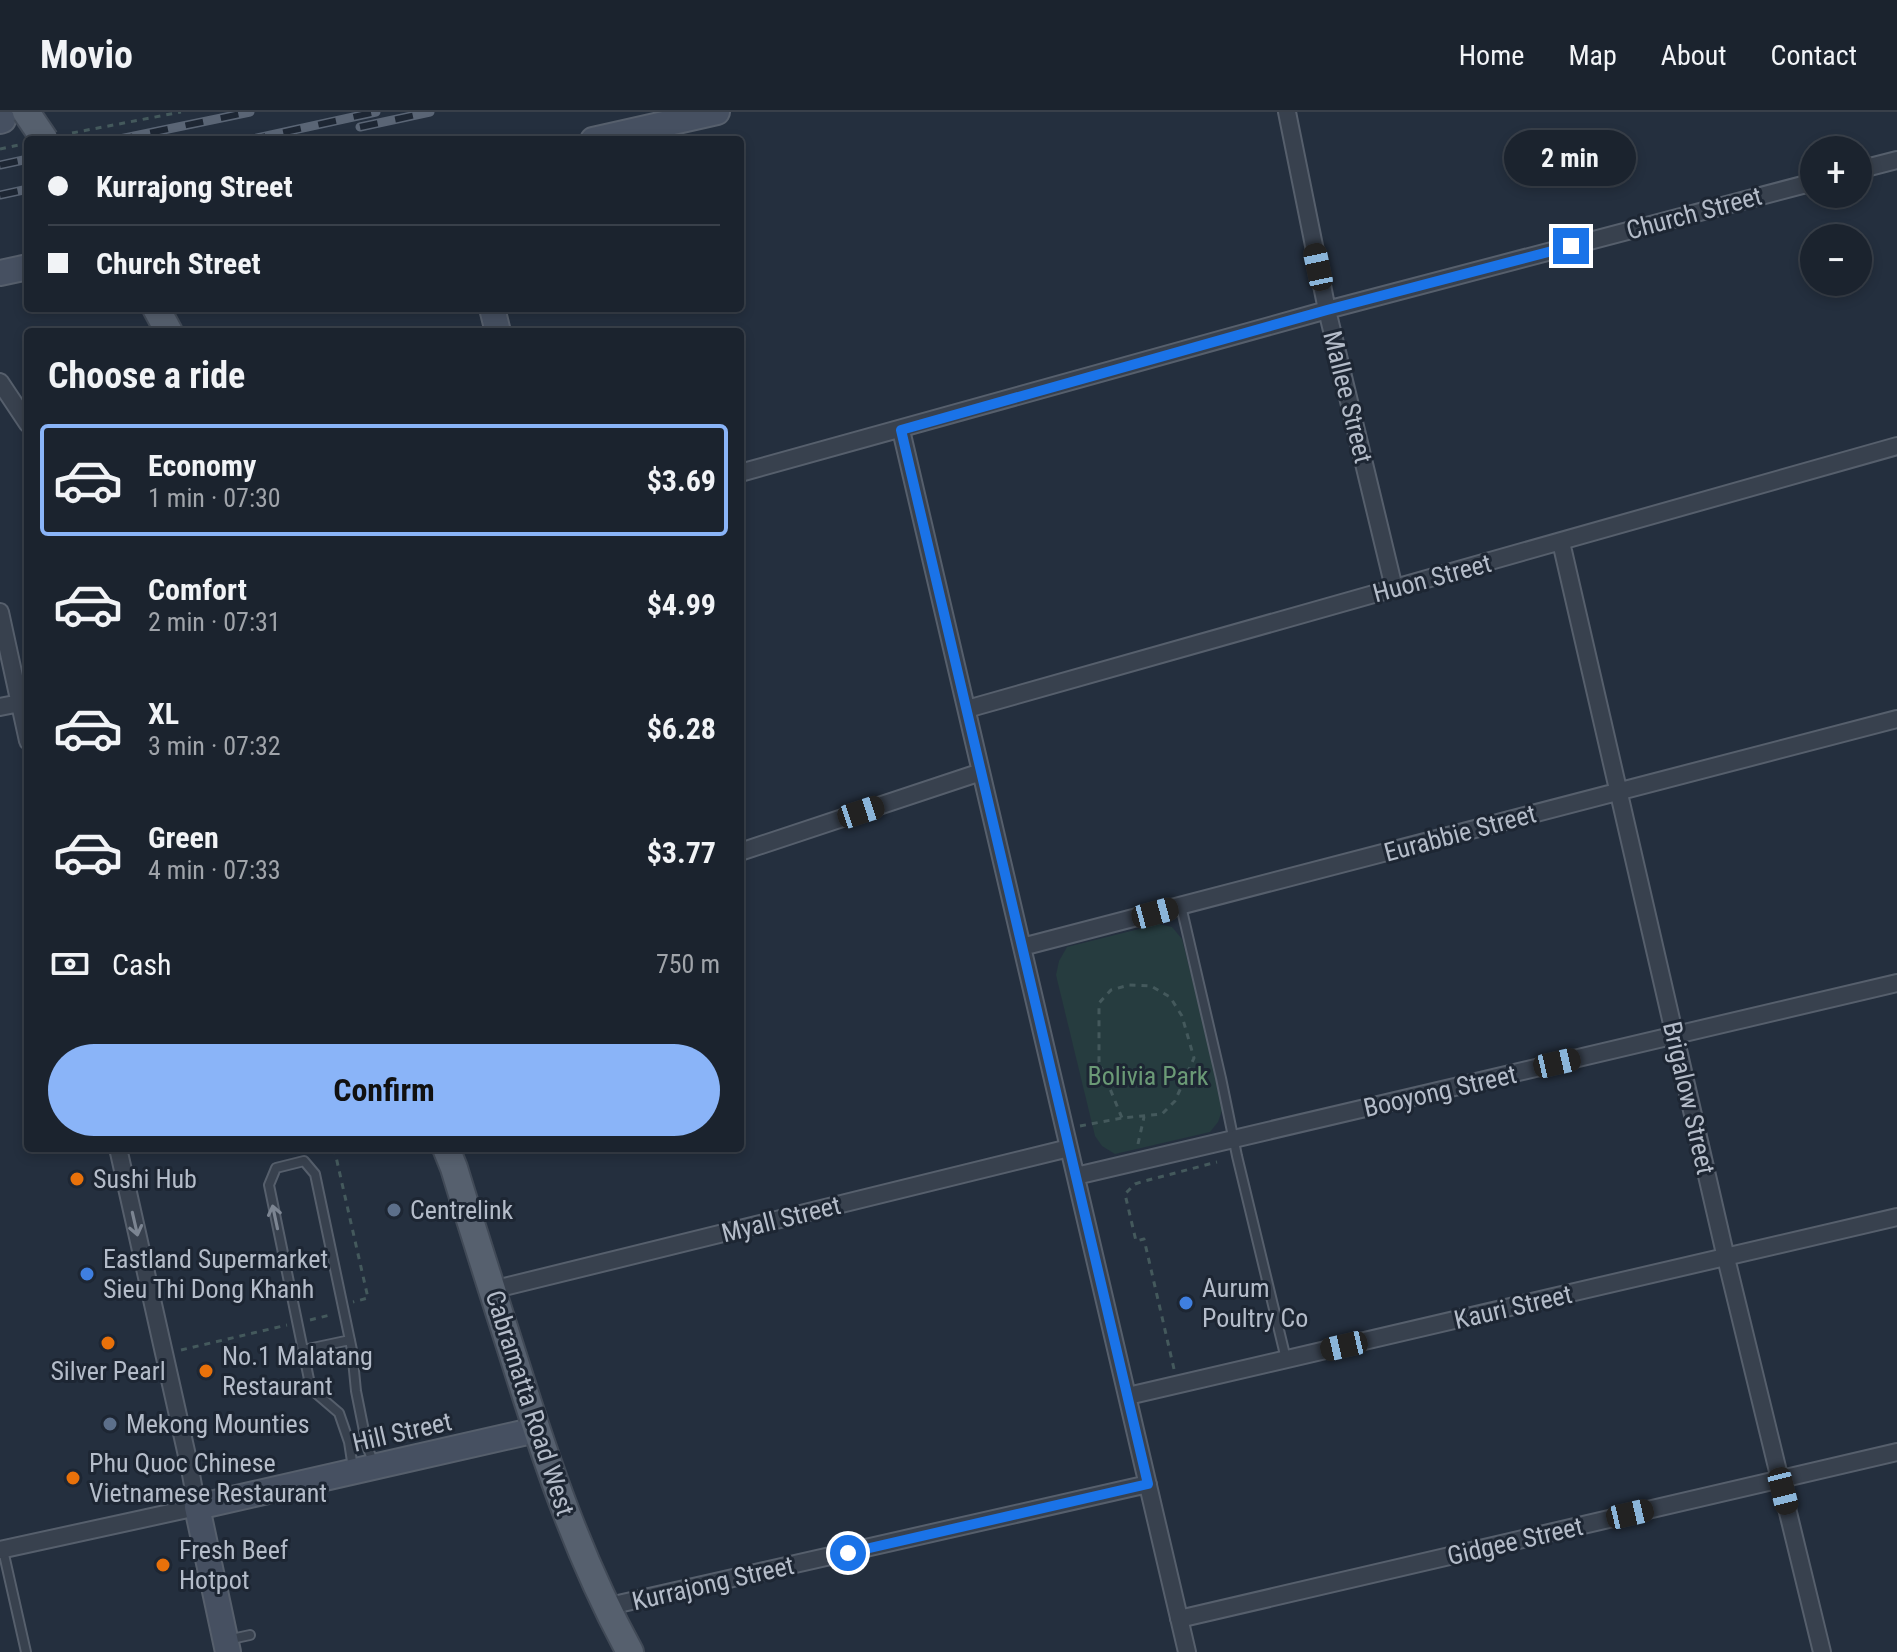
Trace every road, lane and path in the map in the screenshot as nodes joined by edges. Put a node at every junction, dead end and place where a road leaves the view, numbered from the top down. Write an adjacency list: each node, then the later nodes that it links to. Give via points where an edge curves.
1 (181, 112): 5 (path)
2 (717, 112): 7 (street)
3 (1287, 112): 15 (street, Mallee Street)
4 (9, 118): 6 (main road, bridge)
5 (72, 133)
6 (26, 136)
7 (611, 136)
8 (24, 144): 9 (path)
9 (0, 149)
10 (1897, 160): 11 (street)
11 (1872, 166)
12 (1800, 186): 15 (street, Church Street)
13 (24, 268): 14 (street)
14 (0, 273)
15 (1327, 310): 18 (street, Church Street); 22 (street, Mallee Street)
16 (2, 388): 17 (street)
17 (24, 418)
18 (901, 430): 20 (street, Church Street); 26 (street)
19 (1897, 446): 21 (street, Huon Street)
20 (744, 472)
21 (1561, 542): 22 (street, Huon Street); 30 (street, Brigalow Street)
22 (1394, 588): 26 (street, Huon Street)
23 (0, 612): 24 (street)
24 (20, 703): 25 (street); 28 (street)
25 (0, 707)
26 (967, 709): 29 (street)
27 (1897, 719): 30 (street, Eurabbie Street)
28 (24, 722)
29 (981, 772): 31 (street); 33 (street)
30 (1618, 791): 32 (street, Eurabbie Street); 35 (street, Brigalow Street)
31 (744, 851)
32 (1181, 906): 33 (street, Eurabbie Street); 39 (lane)
33 (1022, 947): 38 (street)
34 (1897, 983): 35 (street, Booyong Street)
35 (1674, 1035): 39 (street, Booyong Street); 48 (street, Brigalow Street)
36 (1144, 1117): 37 (path); 37 (path, via 1162,1114 1175,1101 1194,1058 1182,1016 1170,997 1151,986 1129,985 1111,990 1099,1003 1099,1062); 45 (path)
37 (1122, 1118): 38 (path)
38 (1065, 1130): 40 (street)
39 (1233, 1139): 45 (street, Booyong Street); 57 (lane)
40 (1069, 1148): 46 (street); 49 (street, Myall Street)
41 (119, 1152): 65 (street, one-way to 65)
42 (335, 1152): 50 (path, via 368,1298)
43 (447, 1152): 49 (main road, Cabramatta Road West)
44 (1221, 1160): 58 (path, via 1135,1184 1125,1194 1136,1241 1144,1239)
45 (1135, 1162): 46 (street, Booyong Street)
46 (1076, 1176): 59 (street)
47 (1897, 1217): 48 (street, Kauri Street)
48 (1726, 1258): 57 (street, Kauri Street); 63 (street, Brigalow Street)
49 (492, 1290): 60 (main road, Cabramatta Road West)
50 (353, 1302)
51 (335, 1314): 52 (path)
52 (310, 1320)
53 (276, 1328): 55 (path)
54 (350, 1340): 56 (lane); 56 (lane, one-way to 54, via 269,1185 276,1168 304,1161 315,1174); 62 (lane, via 367,1446)
55 (181, 1350)
56 (303, 1350): 62 (lane, via 311,1389 339,1413)
57 (1286, 1359): 58 (street, Kauri Street)
58 (1177, 1384): 59 (street, Kauri Street)
59 (1128, 1396): 64 (street)
60 (536, 1430): 62 (street, Hill Street); 67 (main road, Cabramatta Road West)
61 (1897, 1452): 63 (street, Gidgee Street)
62 (364, 1470): 65 (street, Hill Street)
63 (1780, 1480): 68 (street, Gidgee Street); 73 (street, Brigalow Street)
64 (1148, 1484): 67 (street, Kurrajong Street); 68 (street)
65 (197, 1507): 66 (street, Hill Street); 69 (street)
66 (1, 1549): 70 (lane)
67 (605, 1607): 71 (main road, Cabramatta Road West)
68 (1179, 1619): 72 (street)
69 (235, 1643)
70 (26, 1652)
71 (630, 1652)
72 (1187, 1652)
73 (1822, 1652)

